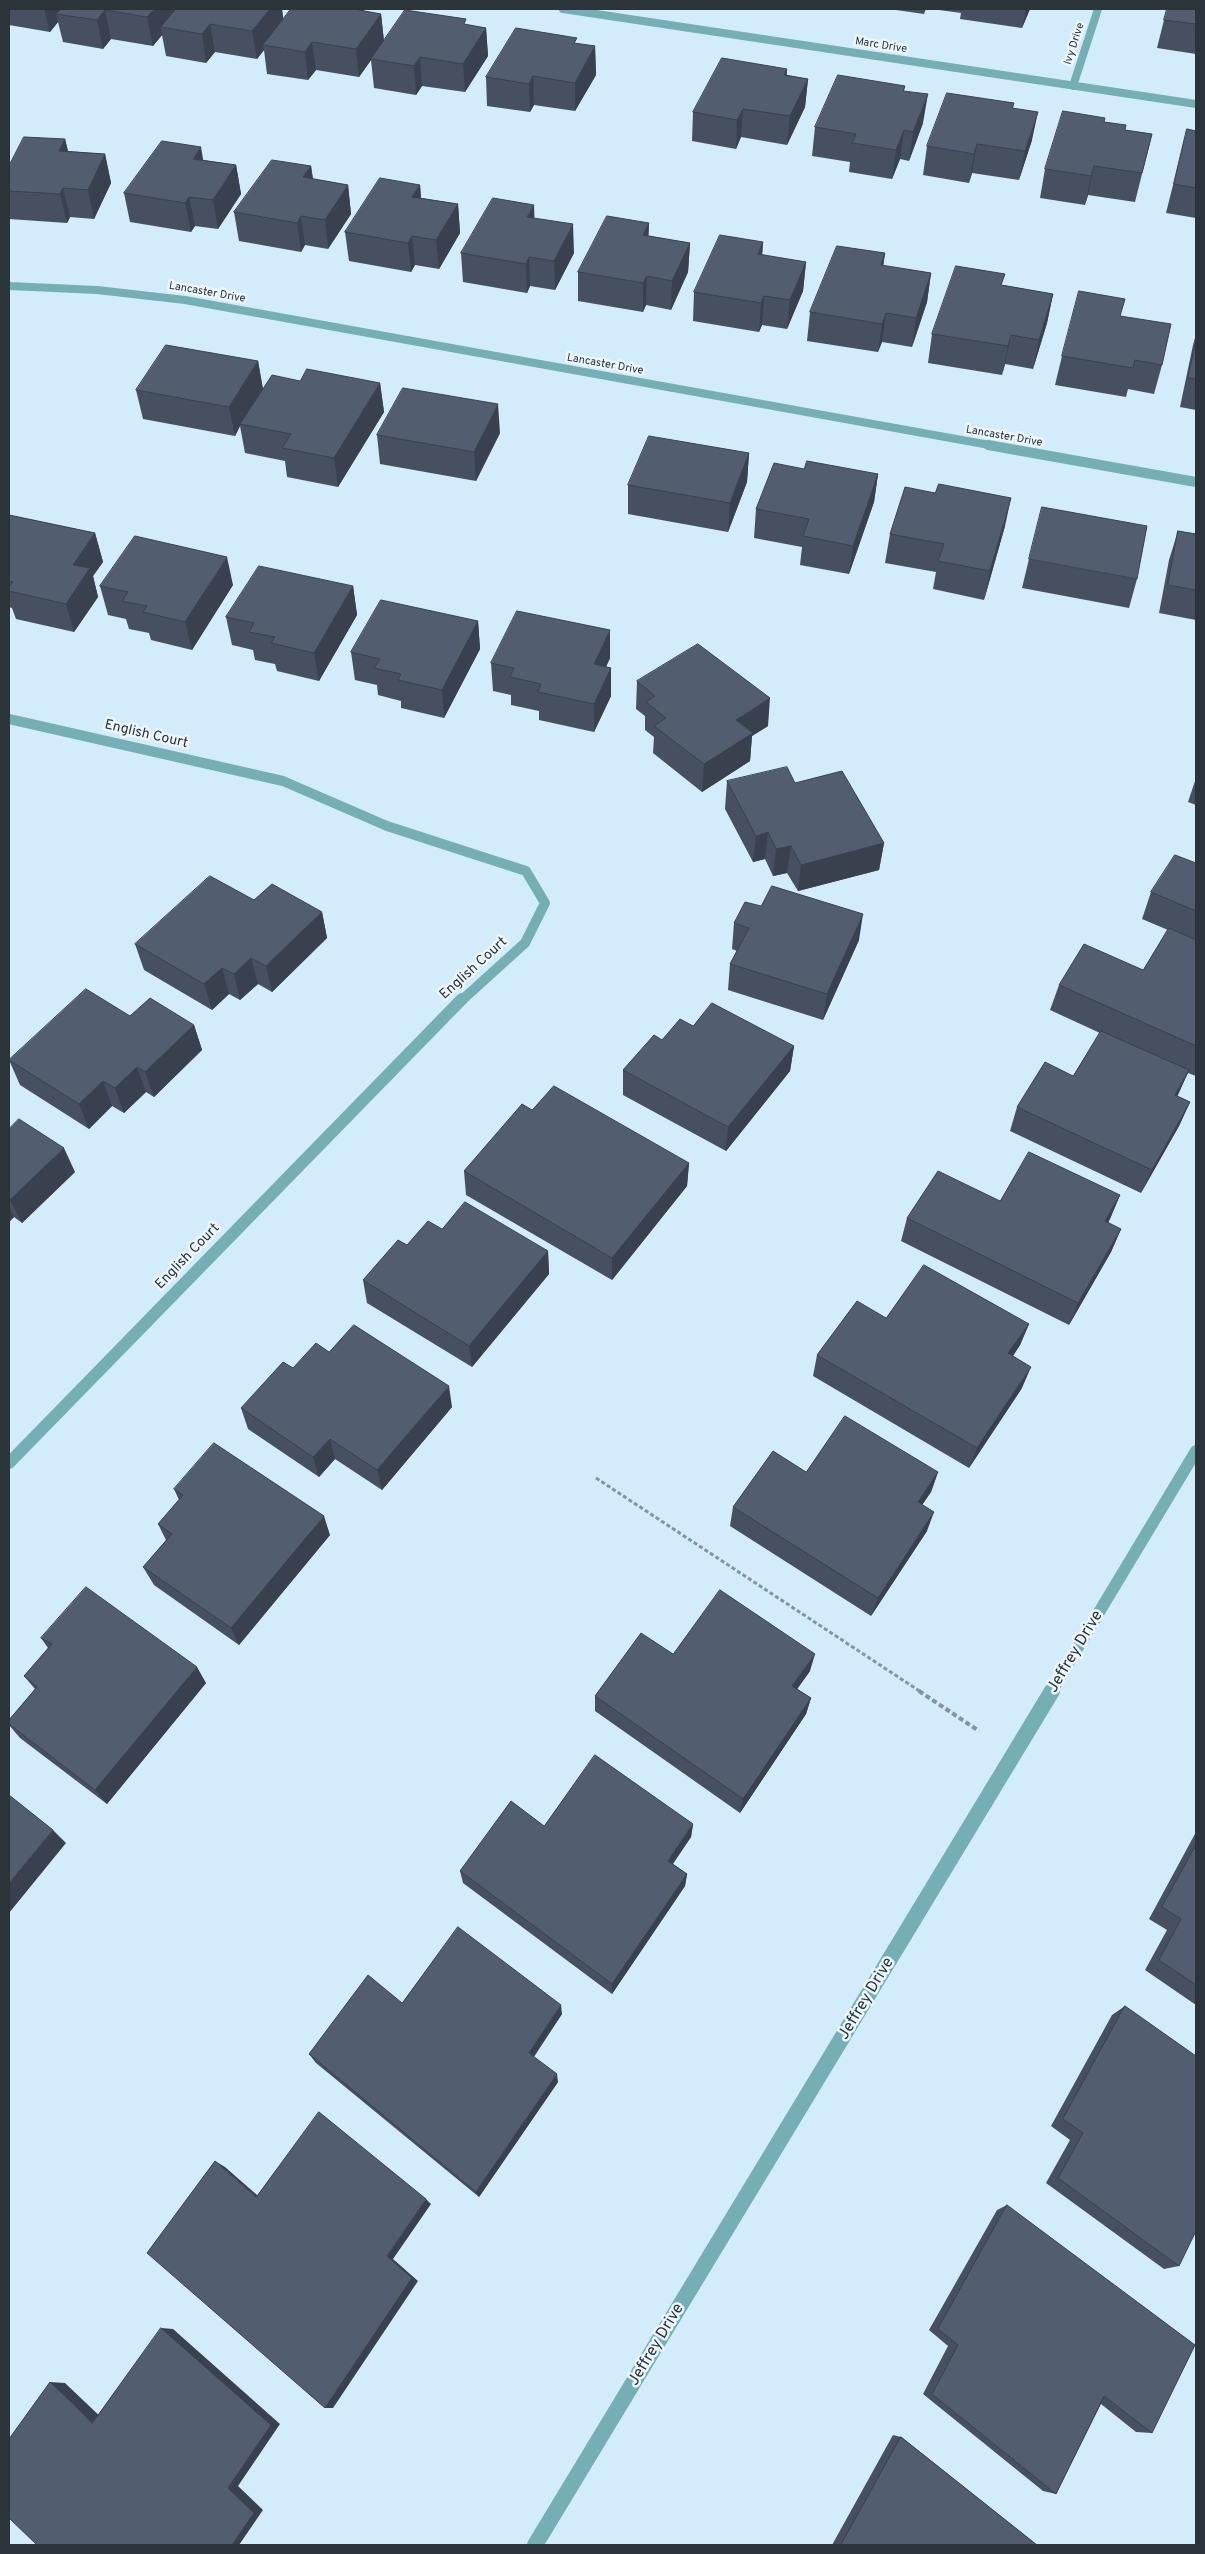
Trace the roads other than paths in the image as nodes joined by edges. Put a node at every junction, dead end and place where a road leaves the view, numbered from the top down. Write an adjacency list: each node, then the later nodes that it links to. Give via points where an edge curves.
1 (563, 9): 3 (street, Marc Drive)
2 (1098, 9): 3 (street, Ivy Drive)
3 (1073, 86): 4 (street, Marc Drive)
4 (1196, 104)
5 (9, 286): 6 (street, Lancaster Drive, via 67,286 185,300)
6 (1196, 482)
7 (9, 719): 9 (street, English Court, via 283,781 387,826 526,871 545,903 525,943 444,1016)
8 (1196, 1451): 10 (street, Jeffrey Drive)
9 (9, 1463)
10 (535, 2545)

